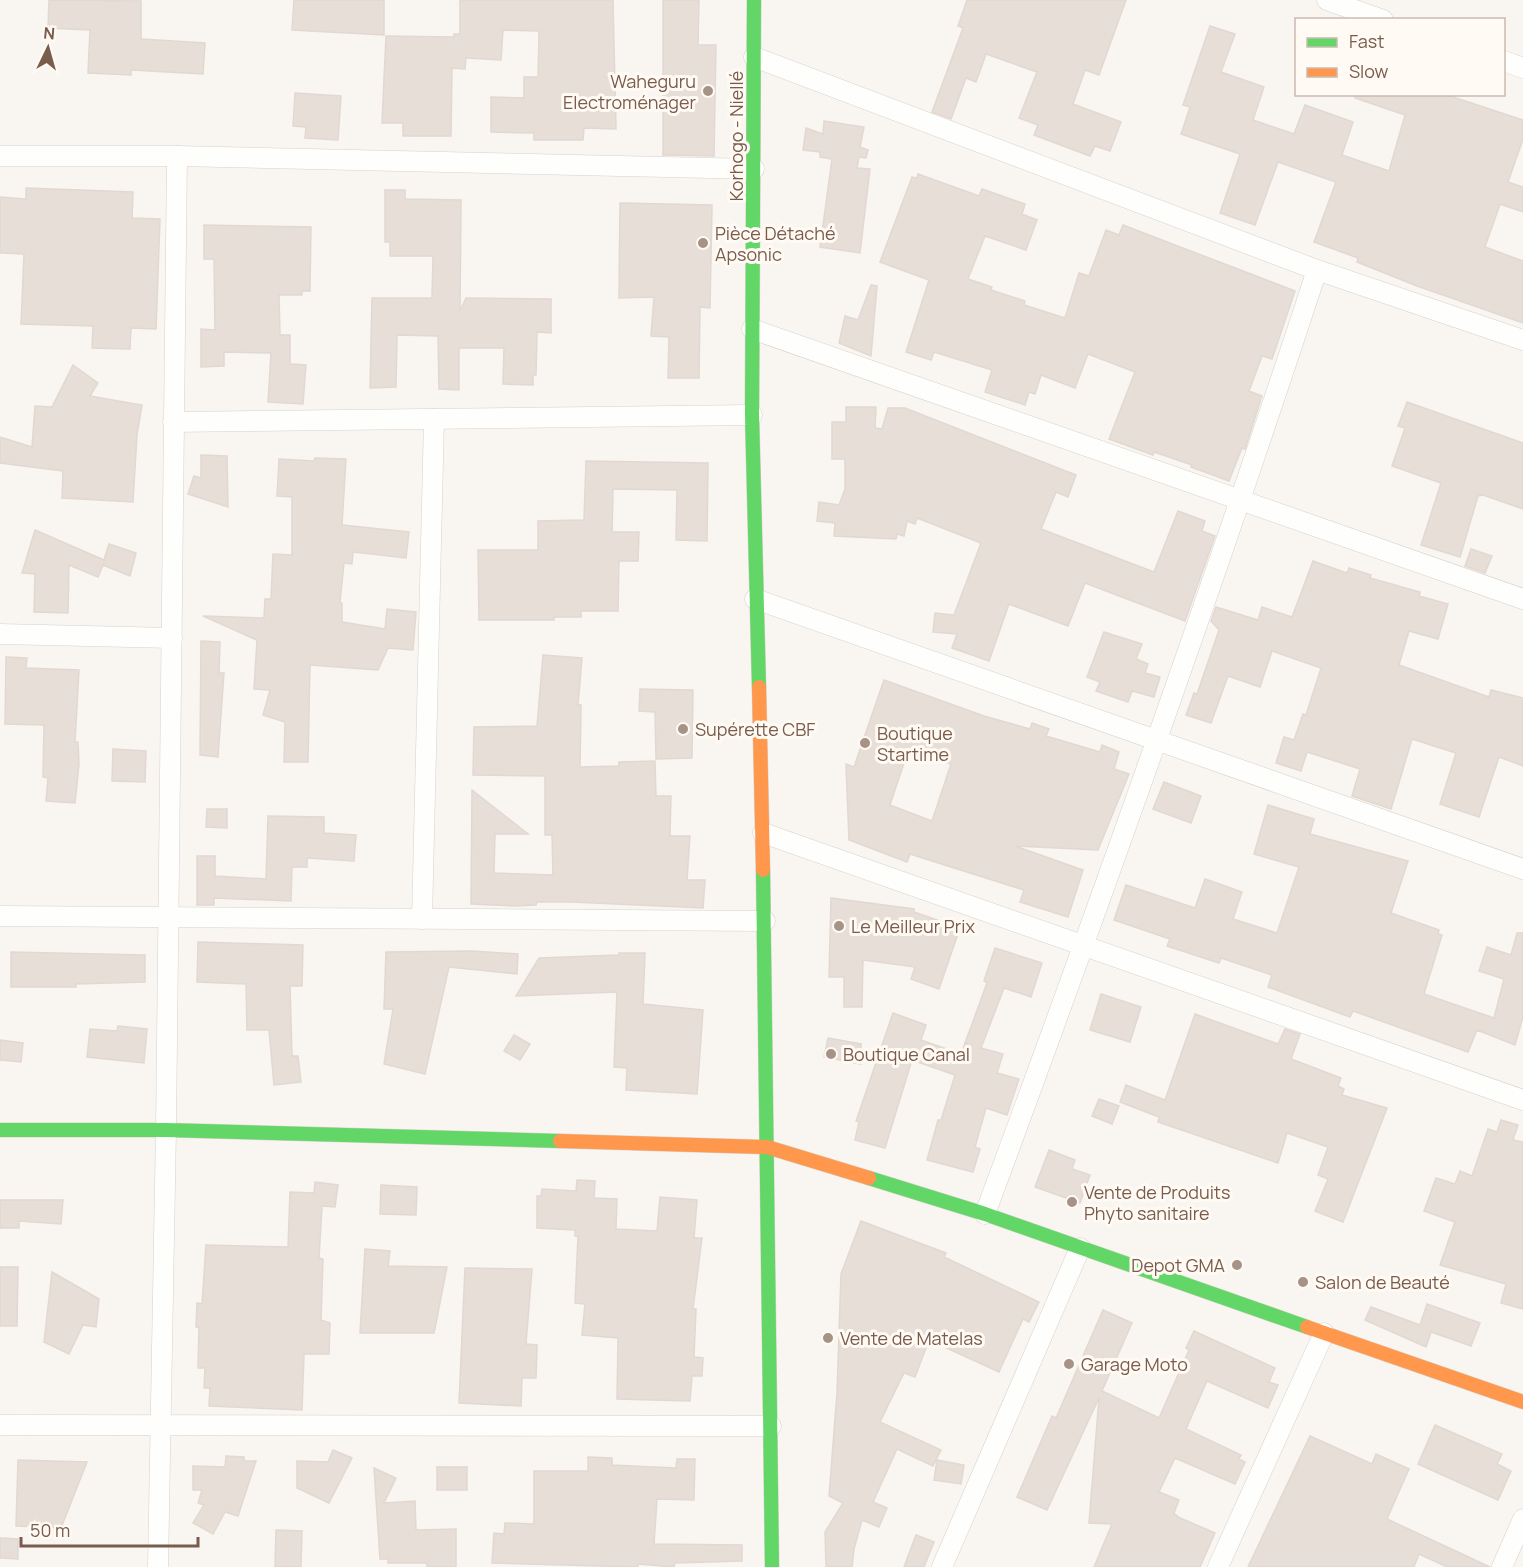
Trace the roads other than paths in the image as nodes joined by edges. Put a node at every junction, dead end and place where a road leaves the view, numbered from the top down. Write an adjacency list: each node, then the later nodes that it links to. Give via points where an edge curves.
1 (754, 0): 4 (main road, Korhogo - Niellé)
2 (1327, 0): 3 (street)
3 (1377, 18)
4 (754, 57): 9 (main road, Korhogo - Niellé); 10 (street)
5 (1505, 62): 6 (street)
6 (1523, 68)
7 (0, 156): 8 (street)
8 (177, 156): 9 (street); 15 (street)
9 (754, 169): 11 (main road, Korhogo - Niellé)
10 (1317, 270): 12 (street); 16 (street)
11 (752, 329): 13 (main road, Korhogo - Niellé); 16 (street)
12 (1523, 340)
13 (752, 415): 14 (street); 17 (main road, Korhogo - Niellé)
14 (434, 419): 15 (street); 26 (street)
15 (174, 422): 20 (street)
16 (1241, 501): 18 (street); 21 (street)
17 (755, 599): 21 (street); 22 (main road, Korhogo - Niellé)
18 (1523, 599)
19 (0, 634): 20 (street)
20 (172, 638): 25 (street)
21 (1156, 740): 23 (street); 28 (street)
22 (763, 833): 27 (main road, Korhogo - Niellé); 28 (street)
23 (1523, 869)
24 (0, 916): 25 (street)
25 (168, 918): 26 (street); 31 (street)
26 (422, 919): 27 (street)
27 (765, 921): 32 (main road, Korhogo - Niellé)
28 (1085, 946): 29 (street); 33 (street)
29 (1523, 1100)
30 (0, 1130): 31 (main road)
31 (166, 1130): 32 (main road); 38 (street)
32 (767, 1147): 33 (main road); 39 (main road, Korhogo - Niellé)
33 (986, 1214): 34 (main road)
34 (1080, 1248): 35 (main road); 43 (street)
35 (1324, 1333): 36 (main road); 44 (street)
36 (1522, 1400)
37 (0, 1425): 38 (street)
38 (162, 1425): 39 (street); 41 (street)
39 (771, 1426): 42 (main road, Korhogo - Niellé)
40 (1523, 1519): 45 (street)
41 (158, 1567)
42 (772, 1567)
43 (942, 1567)
44 (1218, 1567)
45 (1502, 1567)

